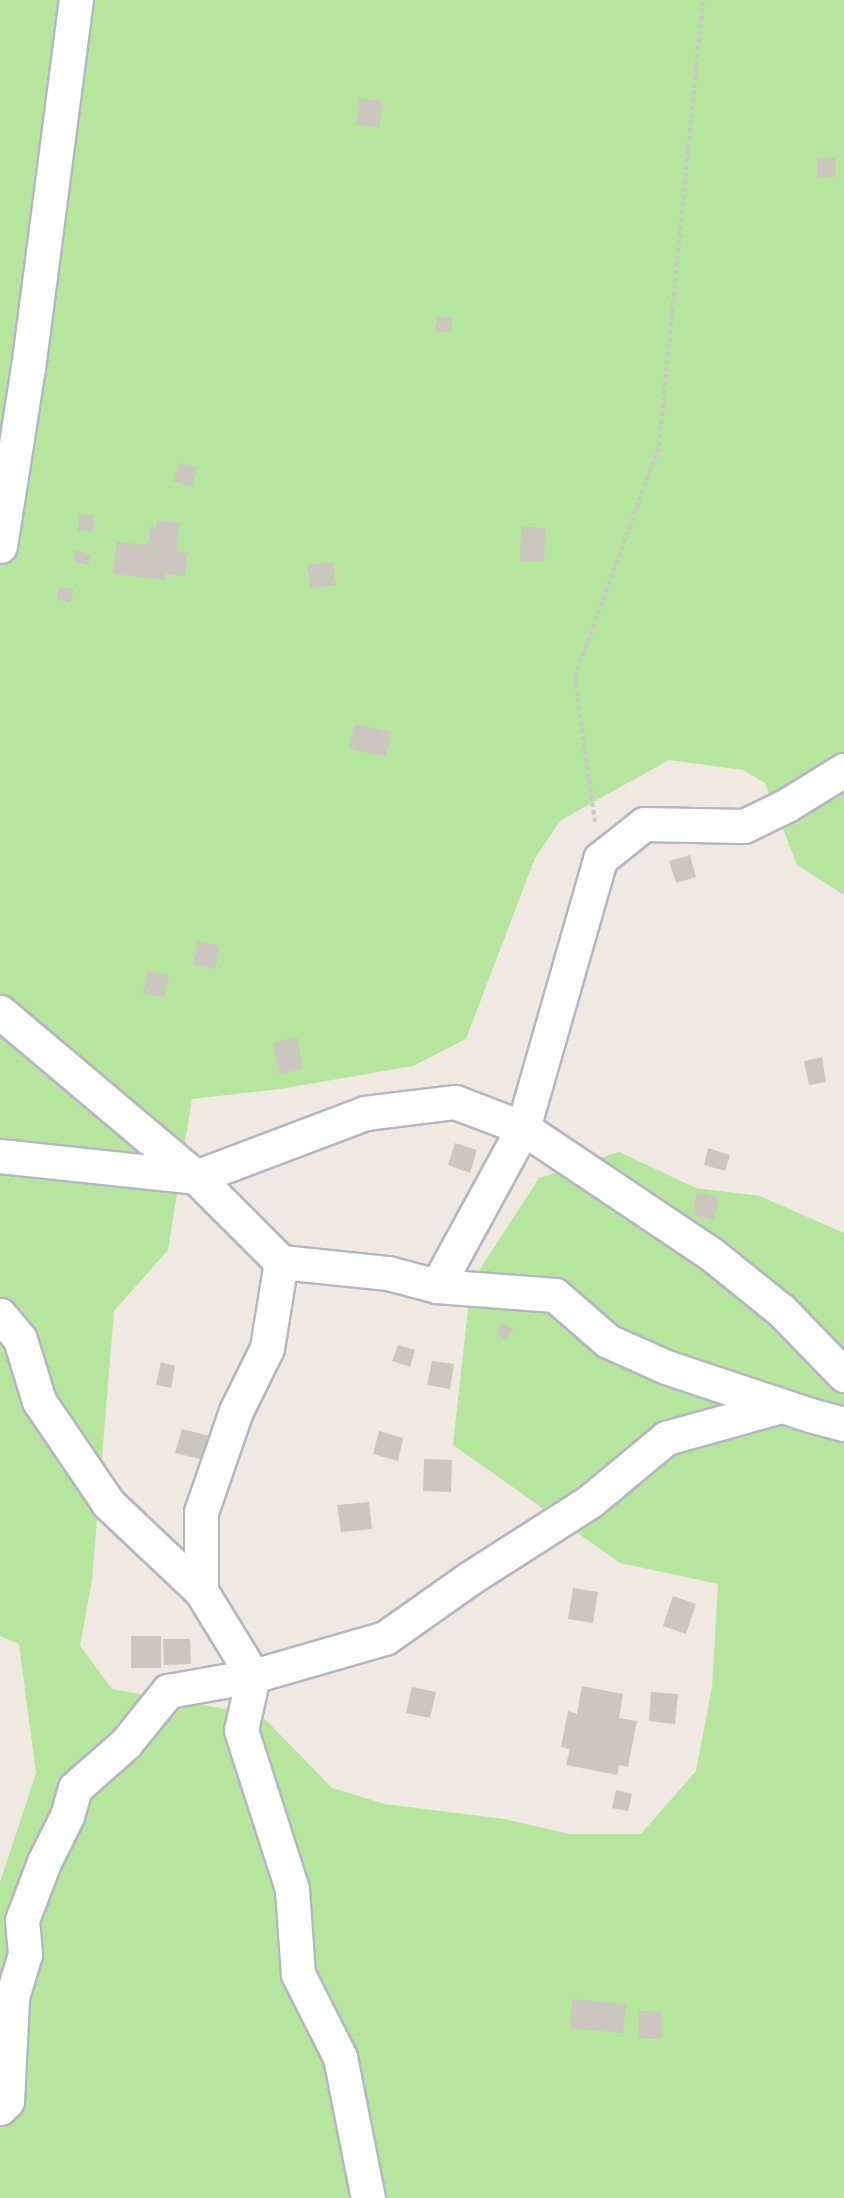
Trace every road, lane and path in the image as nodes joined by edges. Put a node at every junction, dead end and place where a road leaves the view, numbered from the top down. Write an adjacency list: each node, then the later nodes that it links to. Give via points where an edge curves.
1 (76, 0): 3 (street, via 28,369)
2 (703, 0): 5 (path, via 659,446 576,677)
3 (0, 546)
4 (844, 770): 5 (street, via 744,826 644,824)
5 (600, 859): 7 (street)
6 (0, 1012): 9 (street)
7 (523, 1128): 9 (street, via 455,1102 365,1113); 11 (street); 13 (street, via 710,1253 781,1310)
8 (0, 1156): 9 (street)
9 (196, 1177): 10 (street)
10 (281, 1262): 11 (street, via 388,1274); 16 (street, via 267,1348 236,1411 201,1512)
11 (437, 1287): 14 (street, via 555,1295 608,1341 666,1367)
12 (0, 1316): 16 (street, via 20,1339 39,1401 108,1503)
13 (844, 1375)
14 (781, 1406): 15 (street); 17 (street, via 666,1438 589,1502 385,1638)
15 (844, 1424)
16 (201, 1591): 17 (street)
17 (253, 1676): 18 (street, via 168,1691 126,1743 75,1788 67,1816 22,1920 25,1954 12,1997 7,2101); 19 (street, via 241,1730 292,1889 298,1974 340,2057)
18 (0, 2108)
19 (368, 2198)

